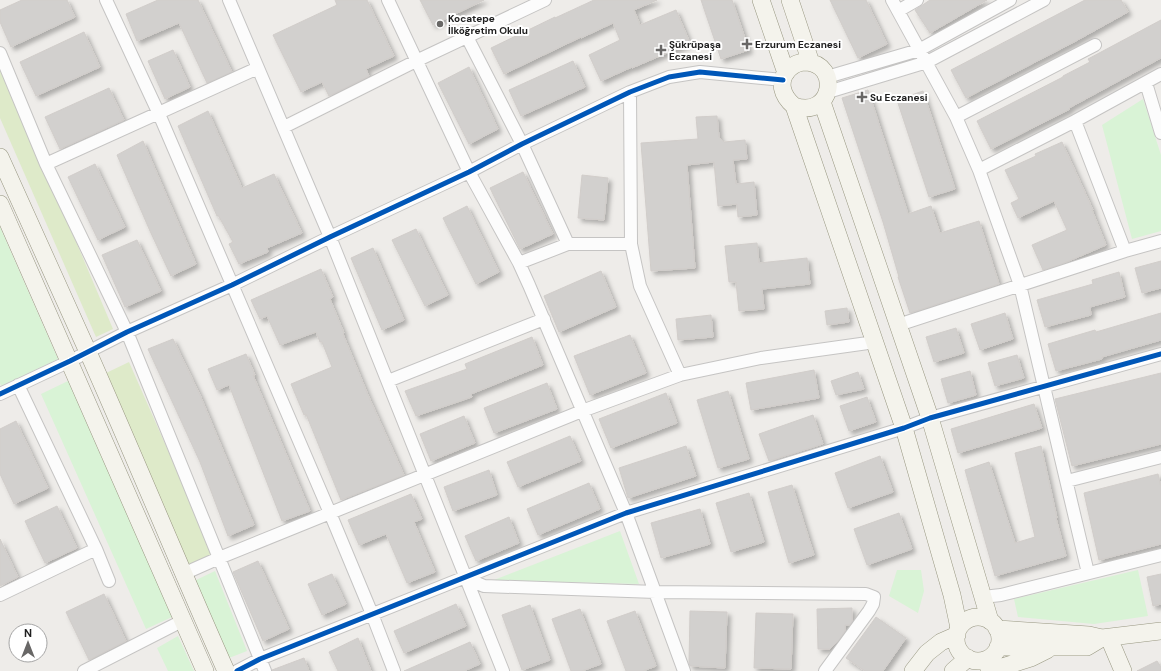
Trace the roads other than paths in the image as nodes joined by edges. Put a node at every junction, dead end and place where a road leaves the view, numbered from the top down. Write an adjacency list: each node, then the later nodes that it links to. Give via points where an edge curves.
1 (106, 0): 25 (street)
2 (388, 0): 15 (street)
3 (545, 0): 11 (street)
4 (760, 0): 20 (street)
5 (790, 0): 17 (street)
6 (917, 0): 10 (street)
7 (1010, 0): 13 (street)
8 (1044, 0): 16 (street)
9 (232, 1): 18 (street)
10 (895, 5): 13 (street)
11 (467, 37): 15 (street); 30 (street)
12 (1095, 45): 26 (street)
13 (919, 50): 16 (street); 22 (street)
14 (0, 53): 32 (street)
15 (416, 61): 28 (street); 34 (street)
16 (927, 62): 22 (street); 26 (street)
17 (811, 63): 20 (street, via 796,64); 22 (street, via 821,68)
18 (258, 68): 25 (street); 28 (street)
19 (1161, 74): 21 (street)
20 (784, 77): 23 (street, via 700,72 669,77); 24 (street, via 784,95)
21 (1146, 83): 27 (street); 29 (street)
22 (826, 90): 24 (street, via 816,106); 45 (street)
23 (630, 92): 30 (street); 39 (street)
24 (794, 106): 47 (street)
25 (159, 114): 32 (street); 42 (street)
26 (956, 117): 33 (street)
27 (1075, 121): 33 (street); 40 (street)
28 (284, 127): 36 (street)
29 (1161, 133)
30 (522, 144): 34 (street); 38 (street)
31 (0, 157): 48 (street)
32 (46, 164): 46 (street)
33 (979, 170): 43 (street)
34 (469, 172): 36 (street); 41 (street)
35 (0, 204): 50 (street)
36 (330, 237): 42 (street); 52 (street)
37 (1161, 241): 40 (street)
38 (568, 244): 39 (street); 41 (street)
39 (631, 244): 51 (street, via 640,286)
40 (1125, 251): 43 (street)
41 (519, 263): 44 (street)
42 (232, 285): 46 (street); 62 (street)
43 (1020, 285): 45 (street); 54 (street)
44 (544, 319): 52 (street); 56 (street)
45 (898, 325): 57 (street)
46 (127, 332): 48 (street); 66 (street)
47 (875, 342): 51 (street, via 760,358); 58 (street)
48 (88, 352): 50 (street); 68 (street)
49 (1161, 354): 54 (street)
50 (70, 361): 53 (street); 75 (street)
51 (680, 375): 56 (street)
52 (388, 381): 60 (street)
53 (18, 385): 55 (street); 64 (street)
54 (1044, 386): 57 (street); 61 (street)
55 (0, 394)
56 (582, 412): 60 (street); 63 (street)
57 (930, 418): 58 (street); 73 (street)
58 (904, 428): 63 (street); 77 (street, via 952,595)
59 (1161, 457): 61 (street)
60 (425, 475): 62 (street); 69 (street)
61 (1067, 481): 67 (street)
62 (330, 513): 66 (street); 74 (street)
63 (626, 514): 69 (street); 71 (street)
64 (96, 549): 70 (street); 72 (street)
65 (1161, 555): 67 (street)
66 (219, 558): 68 (street); 83 (street)
67 (1088, 572): 73 (street)
68 (183, 574): 86 (street)
69 (465, 578): 71 (street, via 484,586); 74 (street); 90 (street)
70 (109, 581)
71 (656, 592): 91 (street); 92 (street, via 866,594 874,597 869,611)
72 (0, 595)
73 (983, 598): 76 (street)
74 (372, 614): 83 (street); 89 (street)
75 (182, 621): 84 (street); 85 (street)
76 (993, 625): 77 (street, via 984,618 970,619); 79 (street); 81 (street, via 1000,640)
77 (958, 631): 82 (street, via 958,648); 93 (street, via 926,653)
78 (1161, 631): 79 (street)
79 (1106, 638): 80 (street, via 1087,647); 96 (street)
80 (1053, 646): 81 (street); 95 (street, via 1031,658)
81 (998, 647): 82 (street, via 995,653 982,661)
82 (968, 658): 94 (street)
83 (260, 659): 87 (street); 88 (street)
84 (84, 671)
85 (205, 671)
86 (226, 671)
87 (237, 671)
88 (265, 671)
89 (394, 671)
90 (504, 671)
91 (684, 671)
92 (825, 671)
93 (914, 671)
94 (953, 671)
95 (989, 671)
96 (1123, 671)

